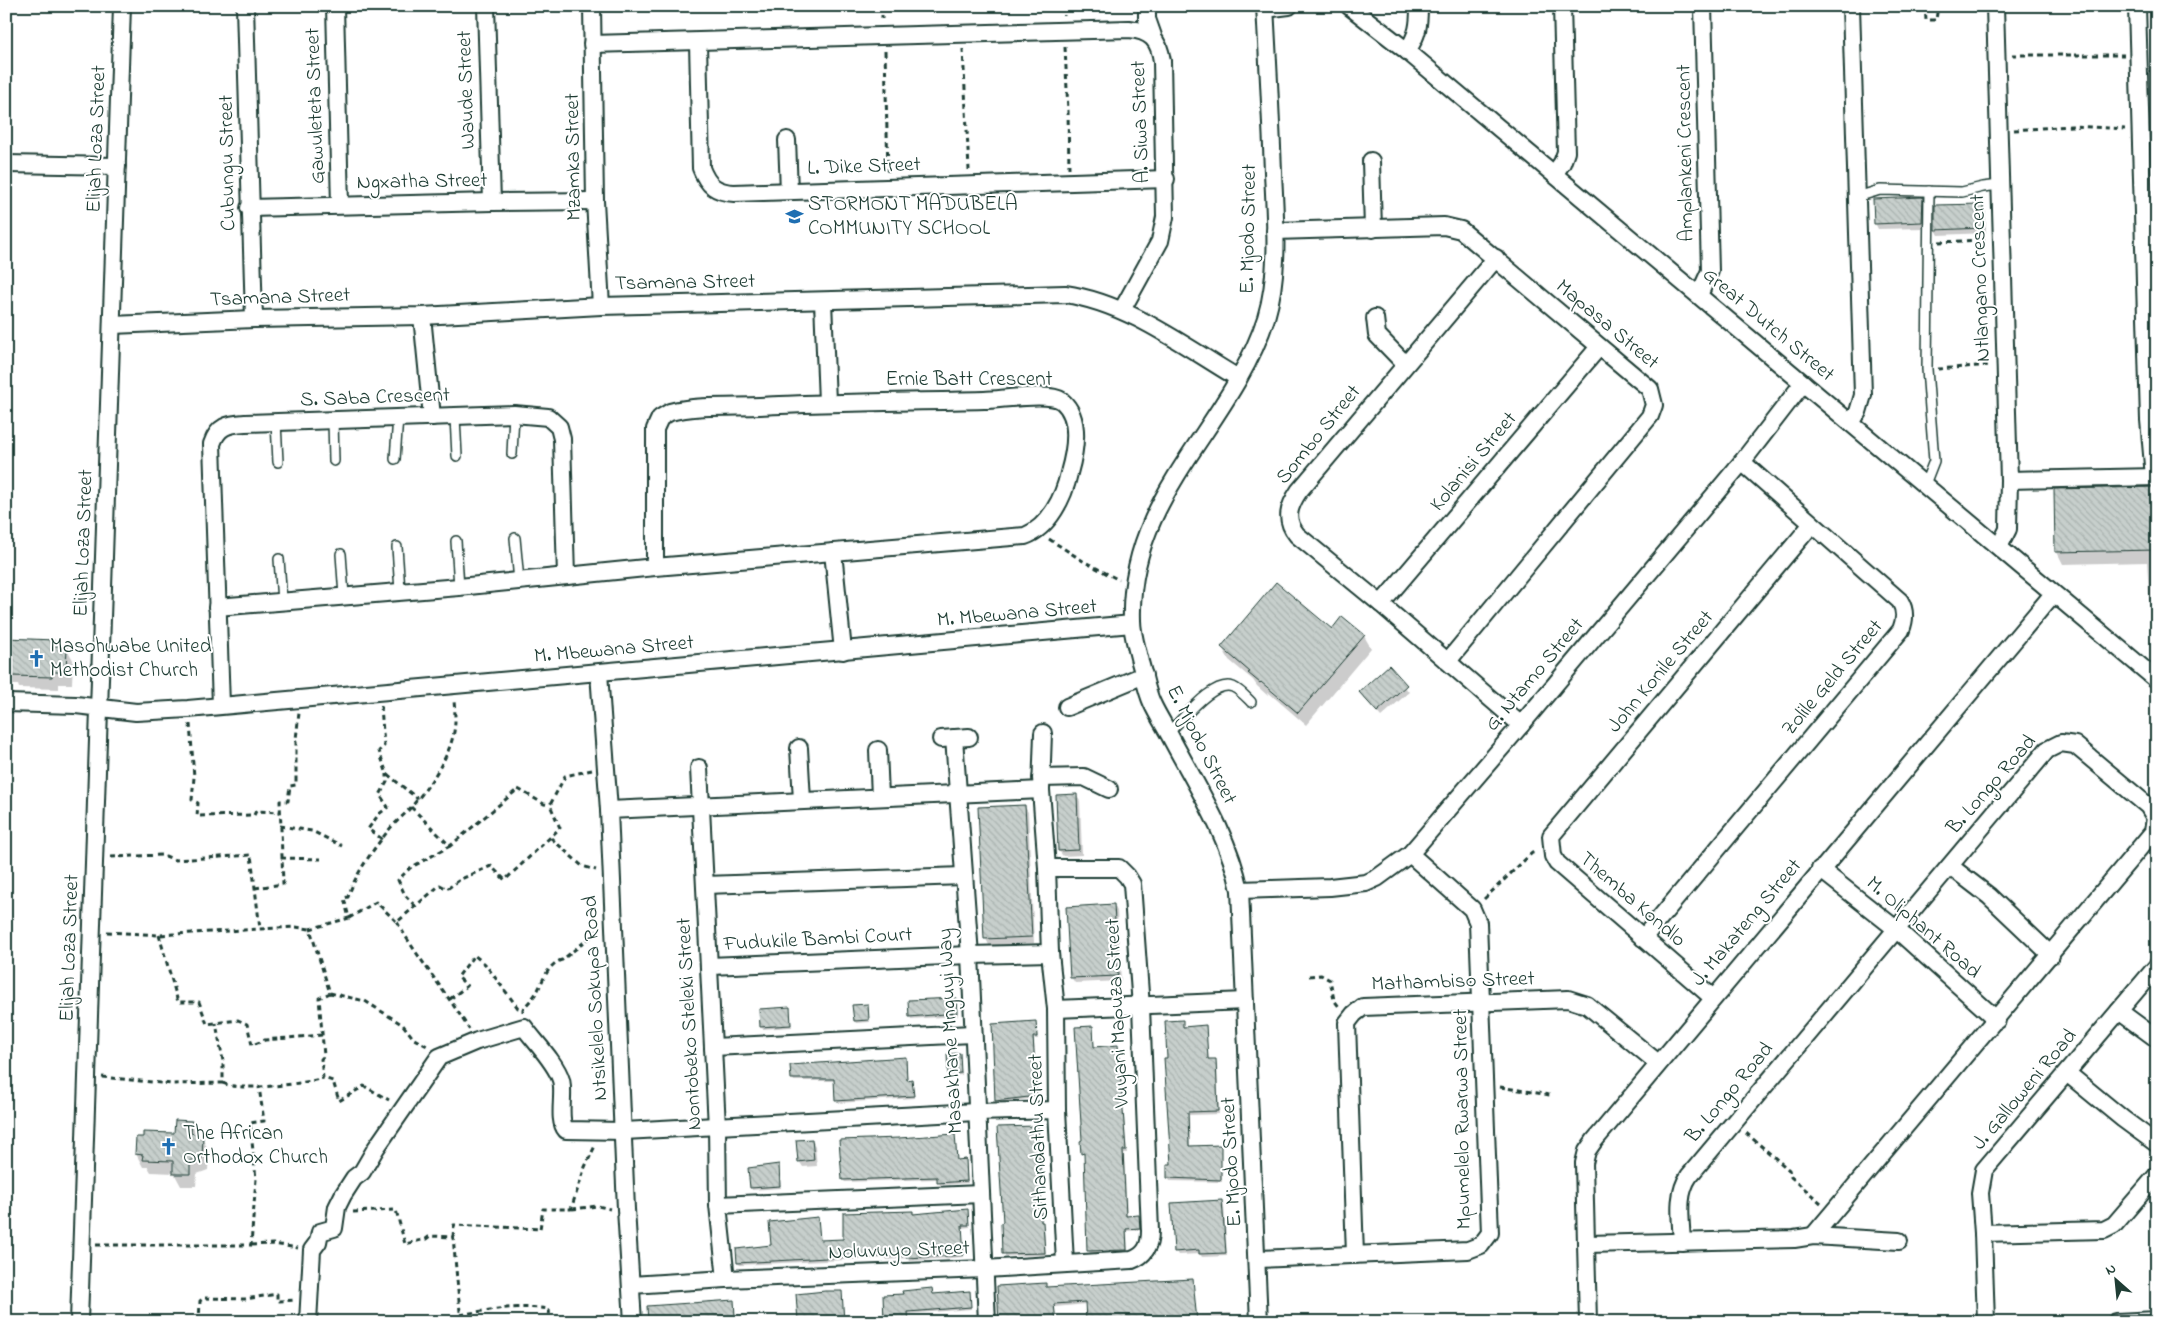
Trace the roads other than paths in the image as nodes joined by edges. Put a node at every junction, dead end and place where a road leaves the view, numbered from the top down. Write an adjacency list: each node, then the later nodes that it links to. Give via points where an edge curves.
1 (122, 6): 23 (street, Elijah Loza Street)
2 (245, 6): 33 (street, Cubungu Street)
3 (335, 6): 32 (street, Gawuleteta Street)
4 (486, 6): 31 (street, Waude Street)
5 (592, 6): 18 (street, Mzamka Street)
6 (1147, 6): 16 (street, via 1147,19)
7 (1290, 6): 15 (street)
8 (1349, 6): 19 (street, Great Dutch Street)
9 (1419, 6): 19 (street, via 1419,27)
10 (1562, 6): 24 (street, via 1566,152)
11 (1704, 6): 37 (street, Amplankeni Crescent, via 1710,271)
12 (1851, 6): 29 (street)
13 (1995, 6): 26 (street, Ntlangano Crescent)
14 (2137, 6): 63 (street, via 2149,420)
15 (1265, 8): 35 (street, E. Mjodo Street)
16 (1153, 36): 17 (street, A. Siwa Street, via 1129,29); 25 (street, A. Siwa Street, via 1162,61)
17 (698, 43): 18 (street, A. Siwa Street); 27 (street, L. Dike Street, via 701,168 708,183 718,191 726,192)
18 (592, 44): 30 (street, Mzamka Street)
19 (1407, 51): 24 (street, Great Dutch Street)
20 (787, 140): 27 (street)
21 (1371, 161): 34 (street)
22 (6, 164): 23 (street)
23 (117, 166): 44 (street, Elijah Loza Street)
24 (1554, 174): 37 (street, Great Dutch Street)
25 (1166, 179): 27 (street, L. Dike Street); 40 (street, A. Siwa Street, via 1165,217 1160,241)
26 (2000, 185): 28 (lane, via 1962,192); 64 (street, Ntlangano Crescent)
27 (789, 191)
28 (1929, 191): 29 (lane, via 1880,190); 65 (lane, via 1927,369 1934,461)
29 (1857, 197): 56 (street, via 1863,395)
30 (595, 201): 31 (street, Ngxatha Street); 39 (street, Mzamka Street)
31 (492, 202): 32 (street, Ngxatha Street)
32 (340, 205): 33 (street, Ngxatha Street)
33 (249, 208): 43 (street, Cubungu Street)
34 (1373, 229): 35 (street, Mapasa Street); 36 (street, Mapasa Street, via 1455,228 1466,232)
35 (1275, 231): 47 (street, E. Mjodo Street, via 1269,308)
36 (1496, 258): 45 (street, Mapasa Street); 46 (street, Sombo Street)
37 (1699, 295): 48 (street, Great Dutch Street)
38 (824, 301): 39 (street, Tsamana Street); 40 (street, Tsamana Street, via 1056,294 1084,297); 49 (street)
39 (601, 306): 41 (street, Tsamana Street)
40 (1122, 310): 47 (street, Tsamana Street)
41 (422, 316): 43 (street, Tsamana Street); 51 (street)
42 (1375, 318): 46 (street, via 1377,335)
43 (254, 319): 44 (street, Tsamana Street)
44 (112, 326): 94 (street, Elijah Loza Street)
45 (1599, 347): 82 (street, Kolanisi Street); 86 (street, Mapasa Street, via 1650,389 1654,405 1650,416)
46 (1405, 364): 82 (street, Sombo Street, via 1299,490 1288,515 1297,535)
47 (1238, 378): 84 (street, E. Mjodo Street, via 1155,513 1140,550 1133,591)
48 (1803, 383): 56 (street, Great Dutch Street); 62 (street, G. Ntamo Street)
49 (827, 402): 71 (street, Ernie Batt Crescent, via 1052,397 1061,400 1070,412 1075,437 1066,484 1045,522 1036,531 1025,536 999,539); 74 (street, Ernie Batt Crescent, via 675,410 663,416 655,429)
50 (514, 414): 52 (street, S. Saba Crescent); 57 (lane); 75 (street, S. Saba Crescent, via 548,417 559,427)
51 (432, 417): 52 (street, S. Saba Crescent); 53 (street, S. Saba Crescent)
52 (455, 417): 58 (lane)
53 (398, 418): 54 (street, S. Saba Crescent); 59 (lane)
54 (333, 420): 55 (street, S. Saba Crescent); 60 (lane)
55 (276, 422): 61 (lane); 83 (street, S. Saba Crescent, via 225,426 219,430 212,444)
56 (1851, 423): 65 (street, Great Dutch Street)
57 (512, 454)
58 (457, 456)
59 (395, 459)
60 (334, 461)
61 (278, 462)
62 (1742, 462): 66 (street, Zolile Geld Street); 95 (street, G. Ntamo Street)
63 (2156, 477): 64 (street)
64 (2009, 480): 70 (street, Ntlangano Crescent, via 2008,528)
65 (1925, 484): 70 (street, Great Dutch Street)
66 (1812, 524): 109 (street, John Konile Street, via 1551,836); 118 (street, Zolile Geld Street, via 1900,601 1905,612 1901,630)
67 (515, 538): 76 (lane)
68 (456, 541): 77 (lane)
69 (397, 547): 78 (lane)
70 (1999, 547): 79 (street, Great Dutch Street)
71 (833, 552): 74 (street); 85 (street)
72 (341, 554): 80 (lane)
73 (279, 559): 81 (lane)
74 (655, 567): 75 (street)
75 (566, 576): 76 (street)
76 (519, 581): 77 (street)
77 (459, 587): 78 (street)
78 (400, 591): 80 (street)
79 (2053, 594): 89 (street, Great Dutch Street); 113 (street, J. Makateng Street)
80 (344, 596): 81 (street)
81 (282, 602): 83 (street)
82 (1381, 604): 86 (street, Sombo Street)
83 (217, 607): 92 (street, S. Saba Crescent)
84 (1132, 624): 85 (street, M. Mbewana Street); 88 (street, E. Mjodo Street)
85 (843, 651): 87 (street, M. Mbewana Street)
86 (1448, 661): 95 (street, Sombo Street)
87 (599, 673): 92 (street, M. Mbewana Street); 108 (street, Ntsikelelo Sokupa Road)
88 (1144, 675): 93 (street); 97 (street, E. Mjodo Street, via 1152,702)
89 (2157, 680)
90 (1251, 702): 97 (lane, via 1233,687 1220,686 1208,693)
91 (6, 703): 94 (street, M. Mbewana Street, via 76,705)
92 (221, 706): 94 (street, M. Mbewana Street, via 146,712)
93 (1067, 708)
94 (99, 709): 157 (street, Elijah Loza Street)
95 (1521, 725): 110 (street, G. Ntamo Street)
96 (1041, 733): 102 (street, Sithandathu Street)
97 (1168, 734): 116 (street, E. Mjodo Street, via 1220,827 1235,864)
98 (955, 738): 104 (street, Masakhane Mnguyi Way)
99 (799, 748): 106 (street)
100 (878, 750): 105 (street)
101 (698, 768): 107 (street, Nontobeko Steleki Street)
102 (1041, 784): 103 (street, via 1084,778); 104 (street); 112 (street, Sithandathu Street)
103 (1109, 789)
104 (958, 795): 105 (street); 114 (street, Masakhane Mnguyi Way)
105 (880, 796): 106 (street)
106 (802, 800): 107 (street)
107 (700, 807): 108 (street); 115 (street, Nontobeko Steleki Street)
108 (609, 810): 139 (street, Ntsikelelo Sokupa Road)
109 (1551, 850): 118 (street, Themba Kondlo, via 1557,863)
110 (1410, 854): 116 (street, G. Ntamo Street, via 1366,883); 126 (street, Mpumelelo Rwarwa Street, via 1472,909 1478,923)
111 (1950, 866): 117 (street, B. Longo Road); 121 (street, via 1990,896); 121 (street, B. Longo Road, via 2054,745 2075,745 2148,806 2155,822 2150,837)
112 (1047, 868): 119 (street, Sithandathu Street); 127 (street, Vuyani Mapuza Street, via 1119,868 1127,876 1132,884)
113 (1820, 869): 117 (street, M. Oliphant Road); 124 (street, J. Makateng Street)
114 (963, 876): 115 (street); 120 (street, Masakhane Mnguyi Way)
115 (705, 885): 122 (street, Nontobeko Steleki Street)
116 (1240, 890): 125 (street, E. Mjodo Street)
117 (1896, 929): 130 (street, M. Oliphant Road); 148 (street, B. Longo Road, via 1682,1185)
118 (1643, 938): 124 (street, Themba Kondlo)
119 (1050, 953): 120 (street, Fudukile Bambi Court); 128 (street, Sithandathu Street)
120 (970, 955): 122 (street, Fudukile Bambi Court); 131 (street, Masakhane Mnguyi Way)
121 (2051, 955): 130 (street, B. Longo Road)
122 (709, 966): 133 (street, Nontobeko Steleki Street)
123 (2157, 966): 129 (street, J. Galloweni Road)
124 (1713, 998): 134 (street, J. Makateng Street)
125 (1245, 1001): 127 (street); 151 (street, E. Mjodo Street)
126 (1482, 1003): 134 (street, Mathambiso Street, via 1578,1000); 150 (street, Mpumelelo Rwarwa Street, via 1490,1233 1486,1240 1468,1250); 150 (street, Mathambiso Street, via 1367,1005 1350,1019)
127 (1141, 1007): 128 (street); 144 (street, Vuyani Mapuza Street)
128 (1056, 1009): 136 (street, Sithandathu Street)
129 (2119, 1011): 132 (street); 135 (street, J. Galloweni Road)
130 (1997, 1020): 146 (street, B. Longo Road)
131 (972, 1034): 133 (street); 137 (street, Masakhane Mnguyi Way)
132 (2157, 1039)
133 (713, 1047): 138 (street, Nontobeko Steleki Street)
134 (1658, 1063): 149 (street, J. Makateng Street, via 1587,1151 1584,1164)
135 (2067, 1072): 140 (street); 145 (street, J. Galloweni Road, via 1984,1170 1980,1193)
136 (1057, 1110): 137 (street); 152 (street, Sithandathu Street)
137 (976, 1112): 138 (street); 142 (street, Masakhane Mnguyi Way)
138 (716, 1127): 139 (street); 143 (street, Nontobeko Steleki Street)
139 (624, 1131): 155 (street, Ntsikelelo Sokupa Road); 158 (street, via 566,1130 561,1123 562,1092 558,1073 524,1027 477,1040 439,1057 362,1172 351,1182 337,1207 334,1228 320,1232 312,1250)
140 (2157, 1144)
141 (2157, 1176): 145 (street, via 2114,1225 2104,1230)
142 (981, 1194): 143 (street); 153 (street, Masakhane Mnguyi Way)
143 (718, 1205): 154 (street, Nontobeko Steleki Street)
144 (1150, 1231): 152 (street, Noluvuyo Street, via 1147,1249 1139,1258)
145 (1983, 1233): 163 (street, J. Galloweni Road)
146 (1813, 1236): 147 (street); 148 (street)
147 (1899, 1241)
148 (1682, 1242): 149 (street)
149 (1587, 1244): 162 (street, J. Makateng Street)
150 (1355, 1255): 151 (street, Mpumelelo Rwarwa Street)
151 (1258, 1259): 161 (street, E. Mjodo Street)
152 (1065, 1263): 153 (street, Noluvuyo Street)
153 (985, 1269): 154 (street, Noluvuyo Street); 160 (street, Masakhane Mnguyi Way)
154 (726, 1279): 155 (street, Noluvuyo Street)
155 (631, 1285): 159 (street, Ntsikelelo Sokupa Road)
156 (2157, 1320): 164 (street)
157 (79, 1322)
158 (308, 1322)
159 (633, 1322)
160 (987, 1322)
161 (1259, 1322)
162 (1588, 1322)
163 (1986, 1322)
164 (2116, 1322)

